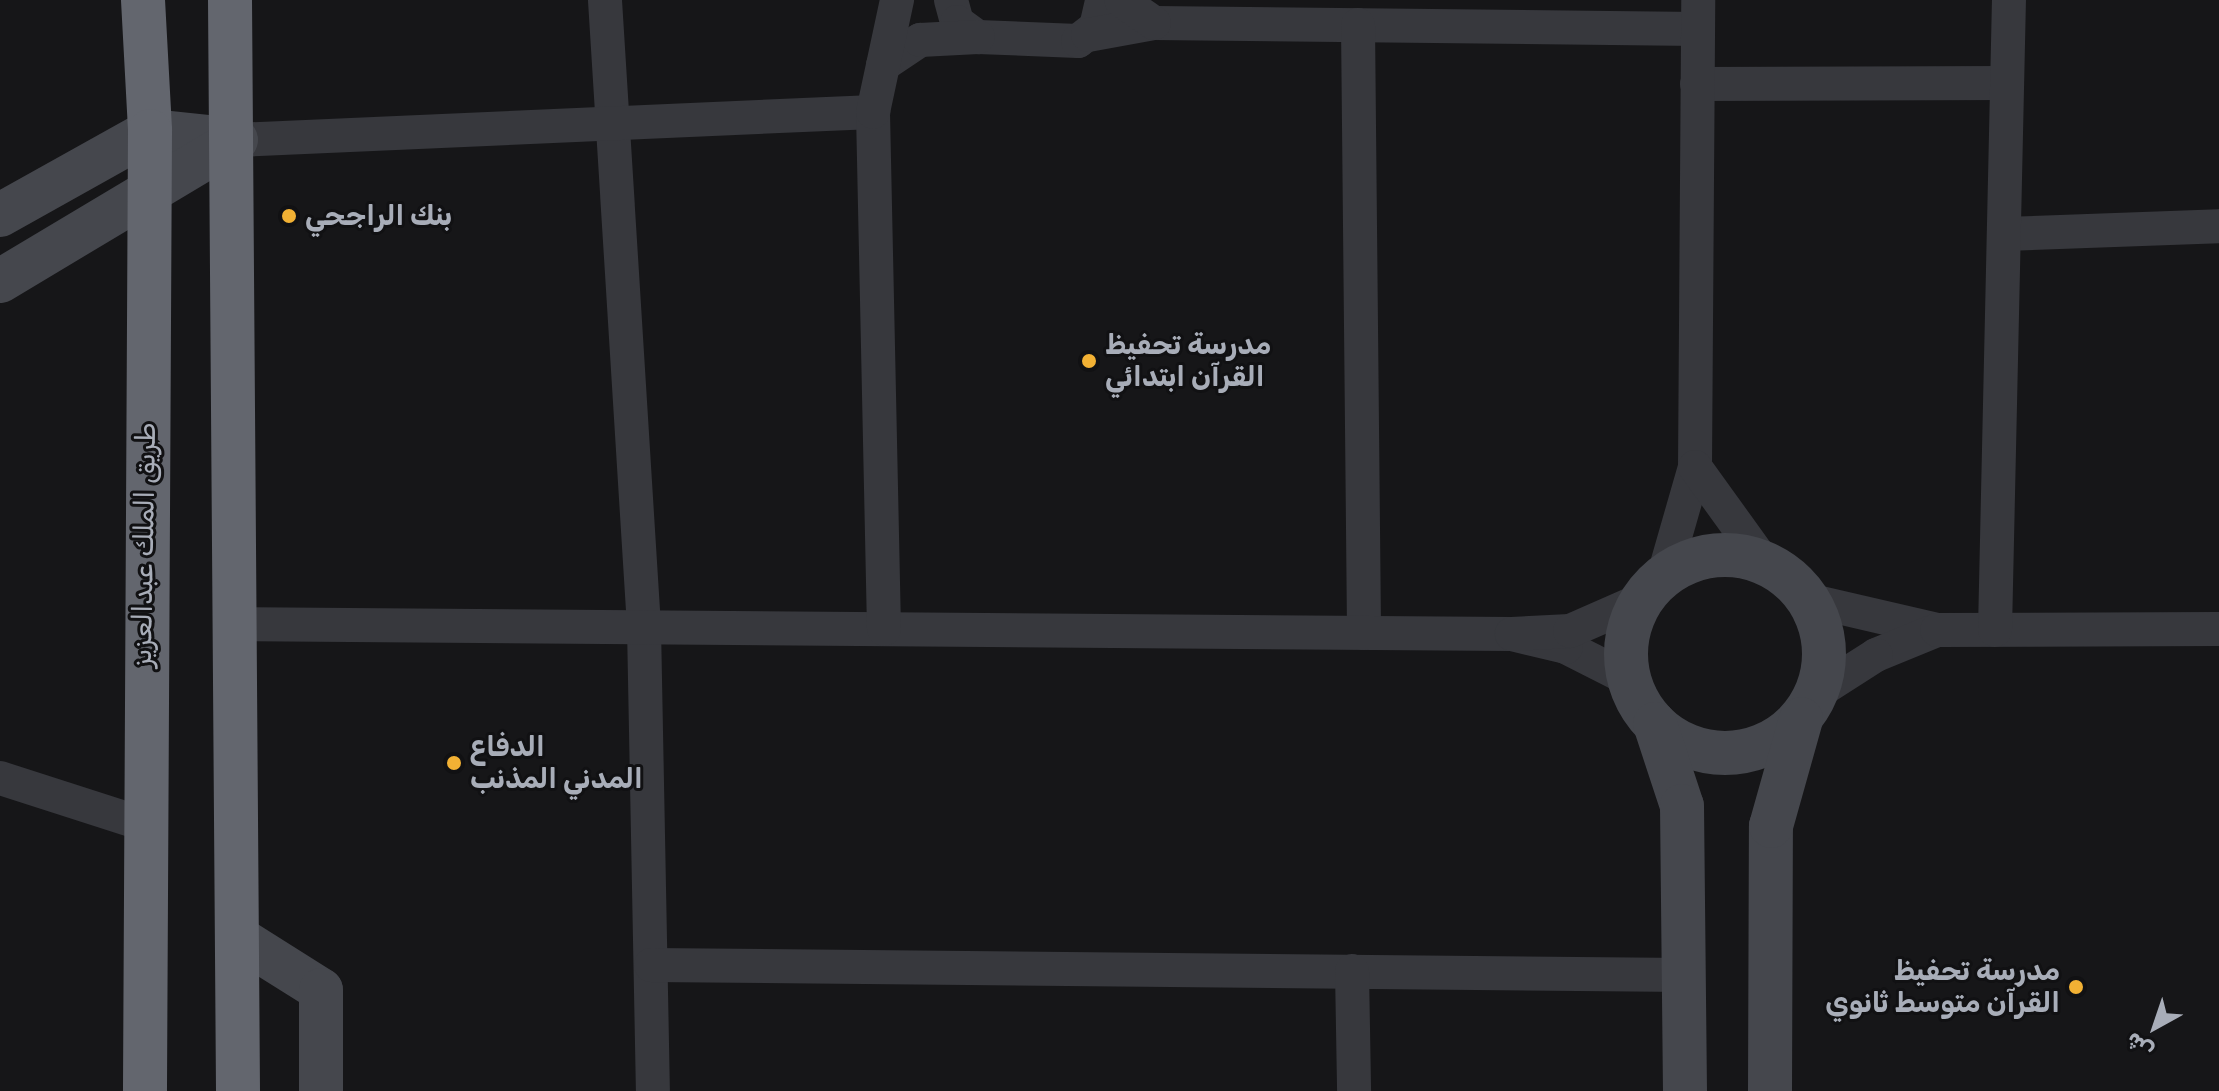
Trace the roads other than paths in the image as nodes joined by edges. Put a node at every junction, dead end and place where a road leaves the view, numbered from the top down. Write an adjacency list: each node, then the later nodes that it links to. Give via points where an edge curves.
1 (143, 0): 19 (highway, طريق الملك عبدالعزيز)
2 (230, 0): 20 (highway)
3 (605, 0): 18 (street)
4 (897, 0): 14 (street)
5 (951, 0): 13 (street, via 957,22)
6 (1102, 0): 12 (street)
7 (1121, 0): 10 (street)
8 (2009, 0): 15 (street)
9 (1698, 14): 11 (street); 16 (street)
10 (1154, 23): 11 (street); 12 (street)
11 (1358, 25): 36 (street)
12 (1088, 35): 13 (street, via 1078,41)
13 (978, 37): 14 (street, via 920,40)
14 (883, 65): 17 (street)
15 (2007, 83): 16 (street); 24 (street)
16 (1697, 84): 26 (street)
17 (873, 112): 18 (street); 32 (street)
18 (615, 123): 20 (street); 31 (street)
19 (150, 131): 20 (street); 21 (highway, طريق الملك عبدالعزيز); 22 (street)
20 (236, 140): 21 (street); 30 (highway)
21 (148, 199): 25 (street); 42 (highway, طريق الملك عبدالعزيز)
22 (0, 215)
23 (2219, 226): 24 (street)
24 (2004, 234): 35 (street)
25 (0, 281)
26 (1695, 467): 27 (street); 28 (street)
27 (1765, 564): 28 (street, via 1727,555 1694,559); 29 (street)
28 (1653, 587): 37 (street, via 1570,631); 38 (street, via 1628,631)
29 (1808, 600): 34 (street); 39 (street, via 1821,629)
30 (235, 624): 31 (street); 43 (highway)
31 (644, 627): 32 (street); 44 (street)
32 (884, 629): 36 (street)
33 (2219, 629): 35 (street)
34 (1937, 630): 35 (street); 39 (street, via 1876,655)
35 (1995, 630)
36 (1364, 633): 37 (street)
37 (1512, 634): 38 (street, via 1566,647)
38 (1631, 680): 40 (street)
39 (1809, 706): 40 (street, via 1747,751 1715,753 1683,744); 53 (street, via 1771,826)
40 (1655, 724): 46 (street, via 1682,806)
41 (0, 778): 42 (street)
42 (143, 824): 47 (highway, طريق الملك عبدالعزيز)
43 (237, 937): 48 (highway); 49 (street, via 321,990)
44 (651, 965): 45 (street); 50 (street)
45 (1352, 971): 46 (street); 51 (street)
46 (1686, 975): 52 (street)
47 (145, 1091)
48 (238, 1091)
49 (321, 1091)
50 (653, 1091)
51 (1354, 1091)
52 (1685, 1091)
53 (1770, 1091)

